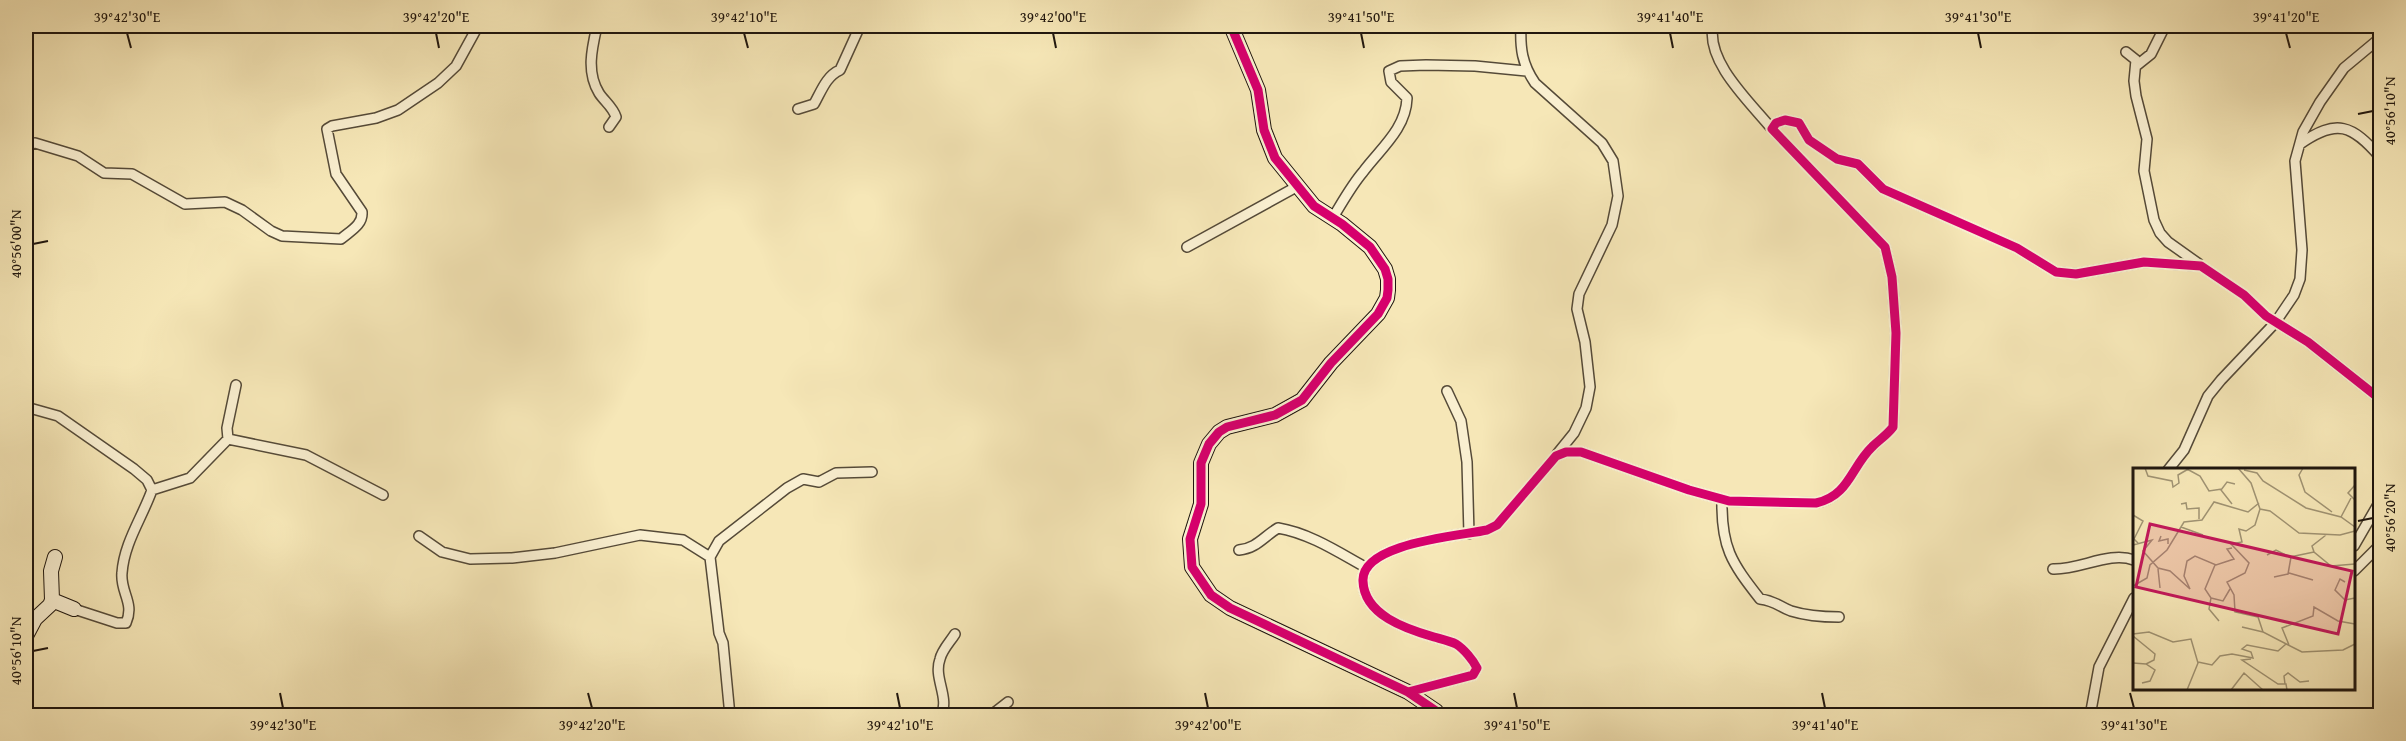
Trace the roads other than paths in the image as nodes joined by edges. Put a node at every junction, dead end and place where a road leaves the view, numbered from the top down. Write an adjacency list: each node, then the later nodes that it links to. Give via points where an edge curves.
1 (478, 26): 16 (street, via 456,66 438,83 398,110 327,129 336,174 362,212 359,224 341,238 277,234 225,202 185,204 132,174 104,173 78,156 41,144)
2 (597, 26): 13 (street, via 592,76 614,111 616,117)
3 (860, 26): 12 (street, via 840,70 828,79 814,104)
4 (1231, 26): 18 (street, via 1258,90 1269,148)
5 (1521, 26): 11 (street, via 1520,51)
6 (1713, 26): 14 (street, via 1711,36 1718,58)
7 (2164, 26): 10 (street, via 2151,54)
8 (2380, 38): 15 (street, via 2344,68 2320,102)
9 (2126, 52): 10 (street, via 2136,60)
10 (2136, 66): 21 (street, via 2135,89 2146,139 2144,171 2154,220 2169,242)
11 (1527, 71): 19 (street, via 1419,65 1389,71 1391,82 1407,98 1407,110); 28 (street, via 1535,83 1602,143 1613,161 1618,195 1612,225 1579,294 1577,309 1590,387 1586,408 1574,433)
12 (798, 109)
13 (609, 127)
14 (1772, 129): 21 (street, via 1785,120 1799,123 1809,140 1837,159 1858,164 1883,189 2017,248 2056,272 2076,274 2144,262); 33 (street, via 1885,246 1892,277 1896,333 1893,427 1871,447 1841,491 1828,501)
15 (2300, 144): 17 (street, via 2332,128 2344,128 2357,134); 22 (street, via 2295,160 2300,279)
16 (26, 145)
17 (2380, 157)
18 (1298, 186): 19 (street, via 1314,206); 20 (street)
19 (1332, 219): 52 (street, via 1378,259 1388,279 1387,298 1378,314 1302,400 1275,415 1227,427 1215,436 1201,463 1201,504 1190,539 1190,555 1192,567 1205,589 1222,603)
20 (1187, 247)
21 (2200, 266): 22 (street, via 2244,295)
22 (2275, 323): 25 (street, via 2308,342); 29 (street, via 2208,396 2184,450)
23 (236, 385): 27 (street)
24 (1447, 391): 35 (street, via 1461,421 1467,462)
25 (2380, 399)
26 (26, 407): 31 (street, via 58,416 134,469)
27 (228, 439): 31 (street, via 190,478); 32 (street, via 306,455)
28 (1556, 456): 33 (street, via 1581,452); 35 (street, via 1497,525)
29 (2170, 468)
30 (872, 472): 41 (street, via 836,472 819,482 802,479 719,541)
31 (152, 490): 48 (street, via 125,555 121,576 131,612 126,623)
32 (383, 495)
33 (1722, 499): 49 (street, via 1725,544 1736,569 1760,599 1815,617)
34 (2380, 501): 37 (street)
35 (1469, 534): 43 (street, via 1393,549)
36 (419, 536): 41 (street, via 442,552 470,560 555,553 640,535 683,540)
37 (2355, 544)
38 (2380, 545): 45 (street)
39 (1239, 550): 43 (street, via 1260,543 1278,528 1311,539)
40 (55, 556): 46 (street)
41 (710, 557): 54 (street)
42 (2133, 560): 44 (street, via 2121,557)
43 (1365, 567): 52 (street, via 1363,590 1379,612 1408,629 1456,644 1478,668 1473,675)
44 (2053, 569)
45 (2355, 570)
46 (52, 600): 48 (street); 51 (street)
47 (2133, 600): 58 (street, via 2099,667)
48 (74, 609)
49 (1839, 617)
50 (955, 634): 55 (street, via 939,660 944,698)
51 (26, 636)
52 (1408, 692): 57 (street)
53 (1008, 702): 56 (street)
54 (730, 716)
55 (941, 716)
56 (990, 716)
57 (1439, 716)
58 (2090, 716)

